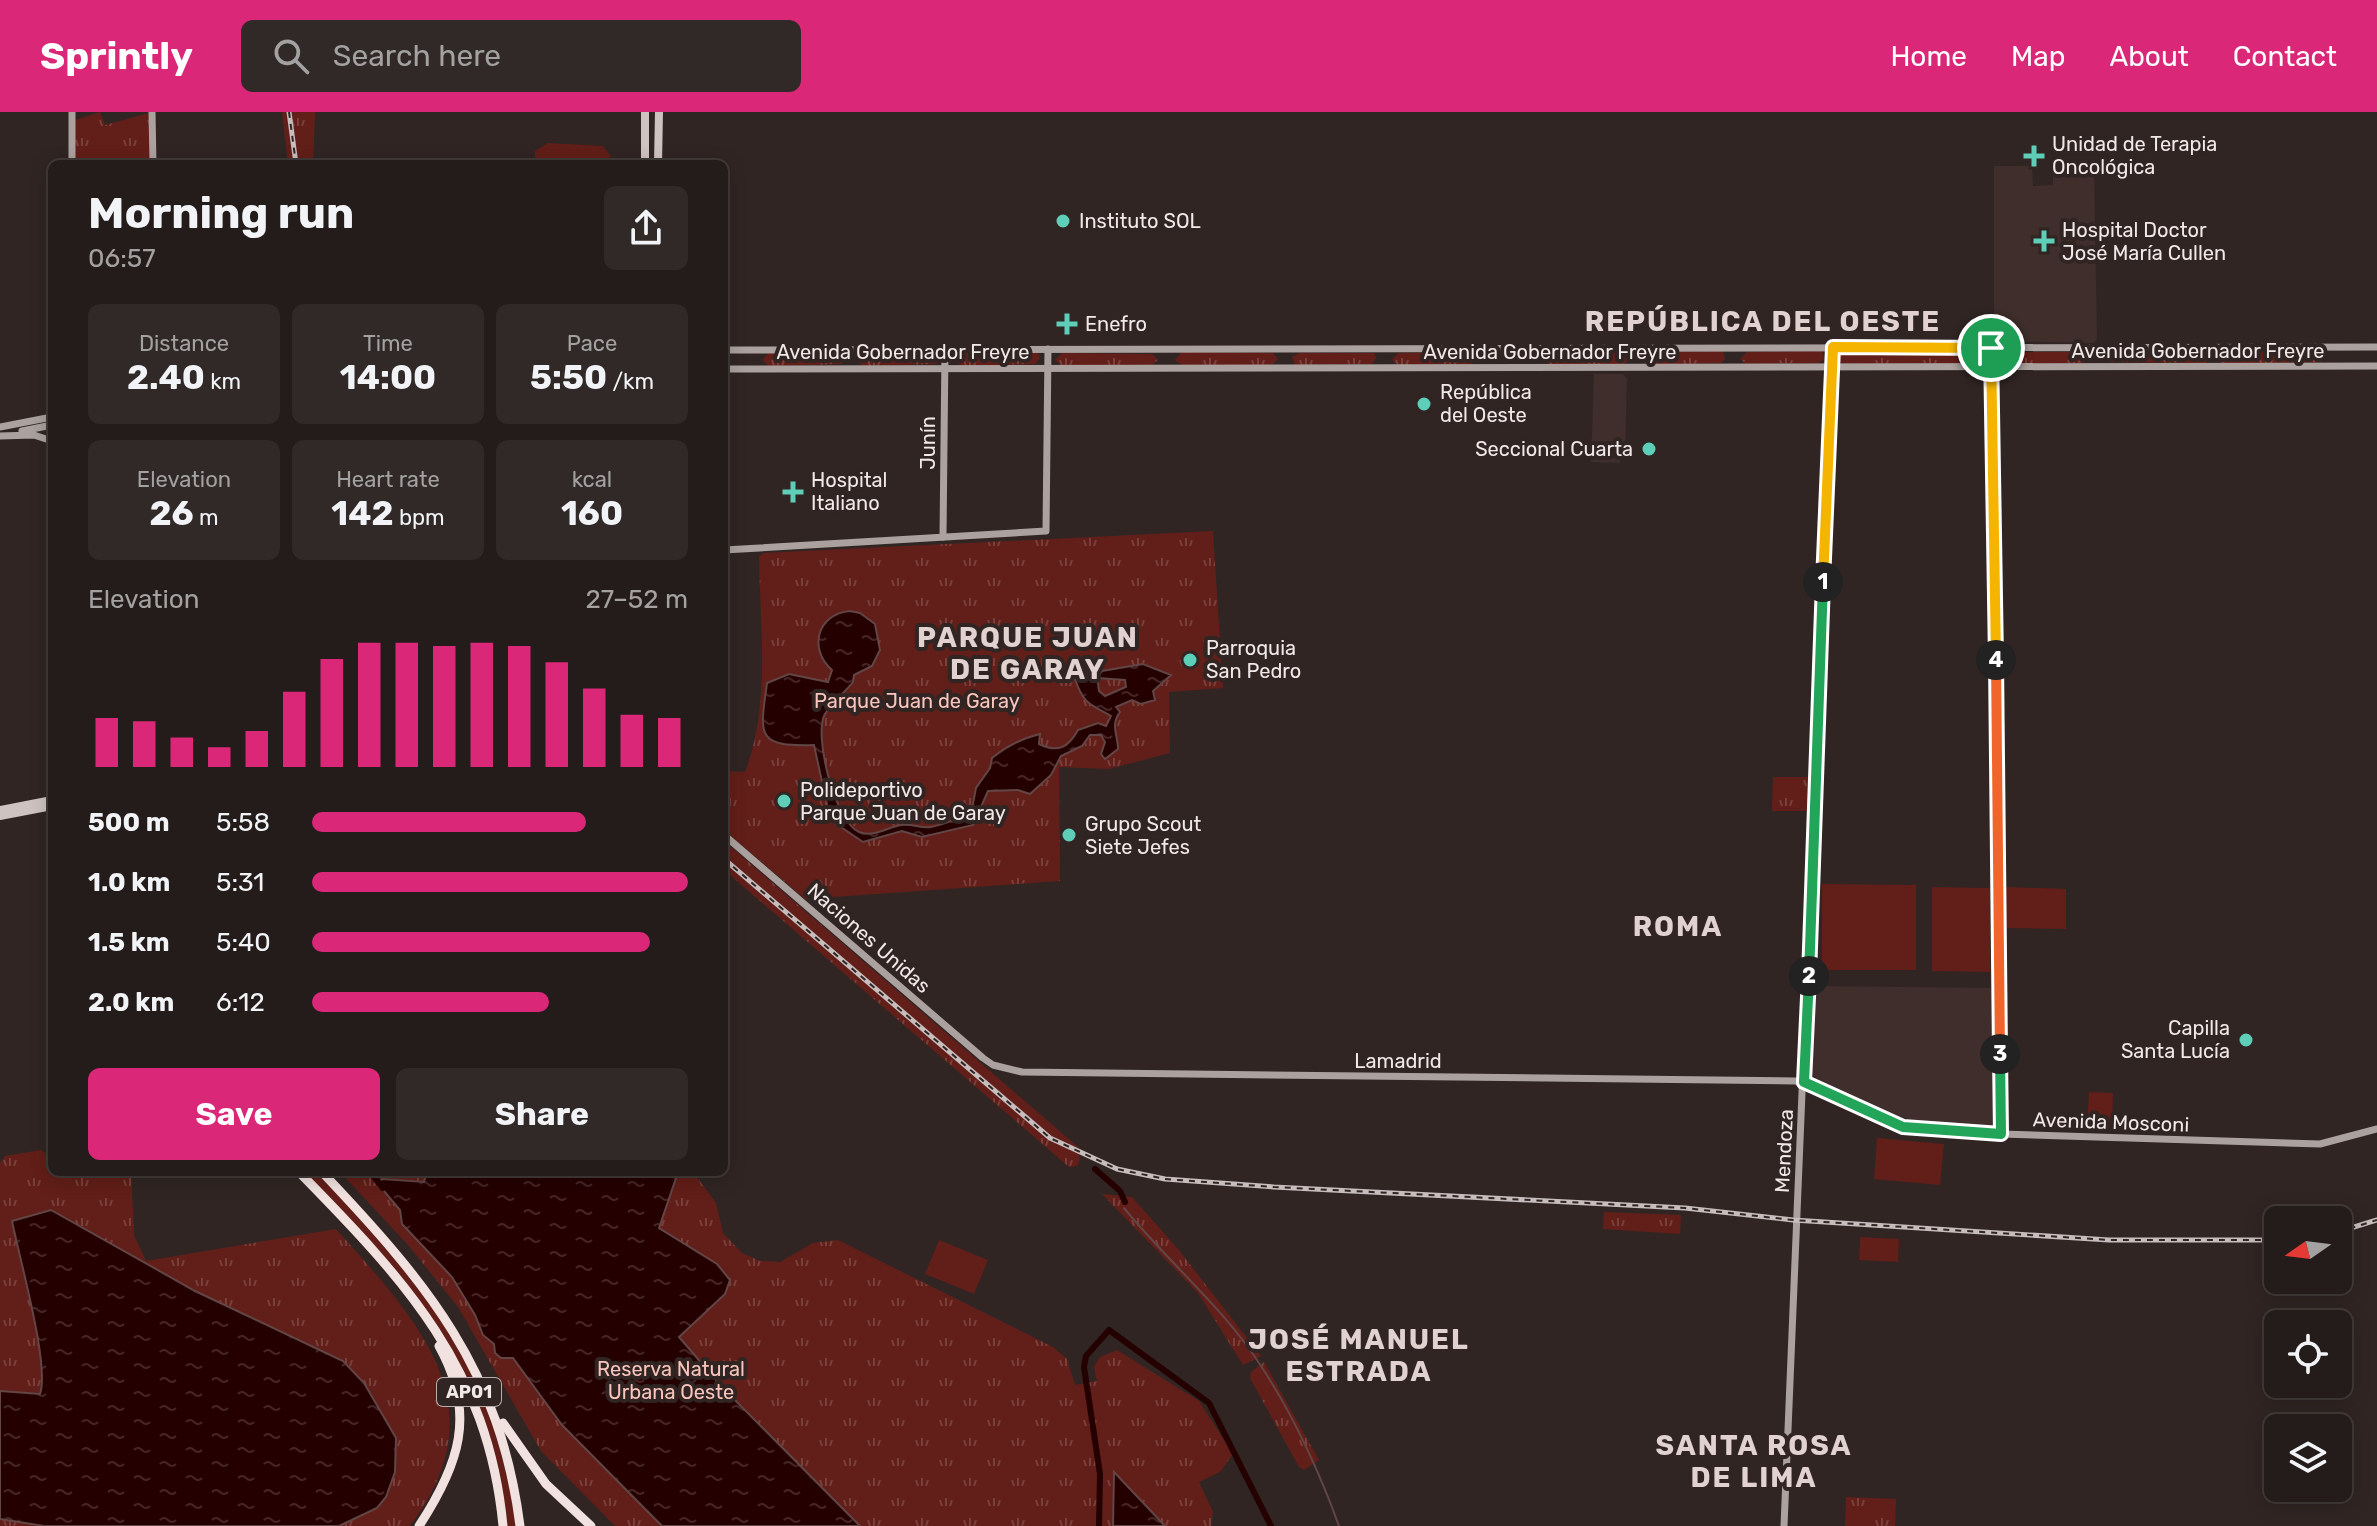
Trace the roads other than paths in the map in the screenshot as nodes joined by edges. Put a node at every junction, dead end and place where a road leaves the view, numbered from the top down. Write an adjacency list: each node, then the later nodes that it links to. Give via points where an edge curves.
1 (72, 112): 5 (street)
2 (152, 112): 6 (street)
3 (645, 112): 7 (main road)
4 (659, 112): 8 (main road)
5 (72, 160)
6 (153, 160)
7 (645, 160)
8 (658, 160)
9 (1833, 347): 11 (street, Avenida Gobernador Freyre); 13 (street, Avenida Gobernador Freyre); 16 (street, Mendoza)
10 (2377, 347): 11 (street, Avenida Gobernador Freyre)
11 (1991, 348): 17 (street)
12 (945, 349): 13 (street, Avenida Gobernador Freyre); 14 (street, Avenida Gobernador Freyre); 18 (street, Junín)
13 (1048, 349): 19 (street)
14 (728, 350)
15 (2377, 366): 17 (street, Avenida Gobernador Freyre)
16 (1832, 367): 17 (street, Avenida Gobernador Freyre); 19 (street, Avenida Gobernador Freyre); 34 (street, Mendoza)
17 (1992, 367): 36 (street)
18 (944, 368): 19 (street, Avenida Gobernador Freyre); 20 (street, Avenida Gobernador Freyre); 26 (street, Junín)
19 (1048, 368): 26 (street, via 1046,531)
20 (728, 369)
21 (48, 418): 23 (street)
22 (48, 426): 24 (street)
23 (0, 427)
24 (0, 436): 25 (street, via 28,434)
25 (48, 440)
26 (943, 537): 27 (street)
27 (728, 550)
28 (48, 804): 30 (main road)
29 (48, 804): 31 (main road)
30 (0, 810)
31 (0, 816)
32 (728, 838): 33 (street, Naciones Unidas)
33 (993, 1065): 34 (street, Lamadrid, via 1072,1075)
34 (1804, 1082): 36 (street, Avenida Mosconi, via 1903,1127); 45 (street, Mendoza)
35 (2377, 1129): 36 (street, Avenida Mosconi, via 2320,1144)
36 (2001, 1134)
37 (303, 1176): 39 (highway, AP01)
38 (326, 1176): 40 (highway, AP01)
39 (397, 1275): 41 (highway, via 452,1370 460,1409 452,1467); 42 (highway, AP01, via 437,1331 474,1404 493,1464)
40 (436, 1302): 43 (highway, AP01, via 497,1420); 44 (highway, via 468,1347 514,1443 546,1484)
41 (419, 1526)
42 (503, 1526)
43 (520, 1526)
44 (591, 1526)
45 (1784, 1526)

